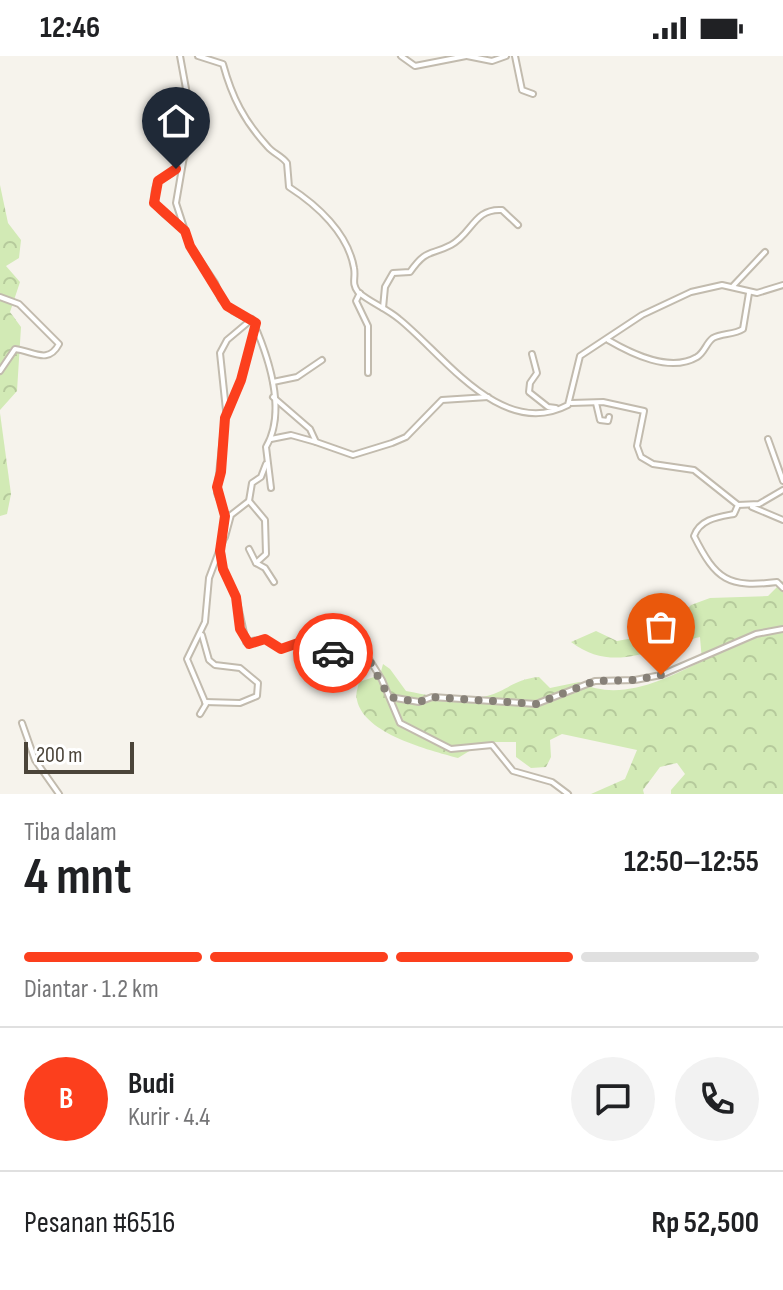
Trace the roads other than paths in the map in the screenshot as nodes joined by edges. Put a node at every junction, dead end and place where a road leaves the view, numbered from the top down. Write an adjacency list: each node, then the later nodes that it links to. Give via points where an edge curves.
1 (180, 56): 8 (street, via 191,102)
2 (198, 56): 15 (street, via 223,64 225,81 241,111 287,163 289,187 322,211 341,234)
3 (401, 56): 4 (street, via 415,66)
4 (466, 56): 5 (street, via 492,61)
5 (506, 56)
6 (515, 56): 7 (street, via 522,90)
7 (533, 94)
8 (187, 154): 10 (street, via 177,194); 10 (street, via 158,181 154,197 157,209)
9 (518, 225): 17 (street, via 502,210 482,213 452,244 423,253 409,272 393,273)
10 (185, 231): 18 (street, via 221,299)
11 (765, 252): 13 (street)
12 (783, 285): 14 (street)
13 (733, 286): 14 (street); 20 (street, via 707,286 671,299)
14 (749, 292): 20 (street, via 743,329 715,337 689,361 664,363 631,354)
15 (360, 293): 17 (street); 24 (street, via 356,301 368,326)
16 (0, 297): 23 (street, via 19,304 59,344 44,357 15,349)
17 (383, 308): 27 (street)
18 (252, 319): 19 (street); 31 (street, via 220,353)
19 (256, 329): 25 (street); 31 (street)
20 (608, 340): 28 (street, via 577,360)
21 (532, 354): 30 (street, via 537,373 529,392 548,407)
22 (322, 360): 25 (street, via 297,377)
23 (0, 371)
24 (368, 373)
25 (273, 382): 26 (street)
26 (273, 397): 33 (street); 35 (street, via 310,429)
27 (488, 397): 30 (street, via 519,412); 35 (street, via 440,401 406,437 358,454)
28 (571, 403): 29 (street); 30 (street)
29 (596, 403): 32 (street, via 600,420); 41 (street, via 644,411 637,446 641,457 694,470)
30 (562, 408)
31 (226, 411): 44 (street, via 217,487)
32 (609, 417)
33 (271, 439): 35 (street, via 291,435); 36 (street)
34 (768, 439): 37 (street)
35 (316, 442)
36 (266, 464): 38 (street); 40 (street, via 252,483)
37 (783, 481)
38 (271, 488)
39 (783, 490): 42 (street)
40 (249, 501): 44 (street, via 231,515); 47 (street, via 265,520 266,554)
41 (738, 505): 42 (street); 49 (street, via 734,514 707,520 696,531 709,566 733,583 777,582)
42 (750, 505): 43 (street)
43 (783, 520)
44 (224, 538): 46 (street)
45 (249, 549): 47 (street)
46 (220, 551): 51 (street, via 209,578); 52 (street, via 246,642 265,639 281,649 304,641 330,652 366,654)
47 (256, 563): 48 (street)
48 (274, 582)
49 (783, 588)
50 (783, 629): 52 (street, via 756,634 661,675 595,681 536,704)
51 (201, 632): 53 (street, via 187,659); 53 (street, via 209,660 240,668 259,688 251,700)
52 (389, 697): 57 (street, via 400,723 451,749 492,745 513,771 552,782)
53 (205, 702): 54 (street)
54 (200, 714)
55 (22, 723): 56 (street, via 35,760)
56 (59, 794)
57 (568, 794)

